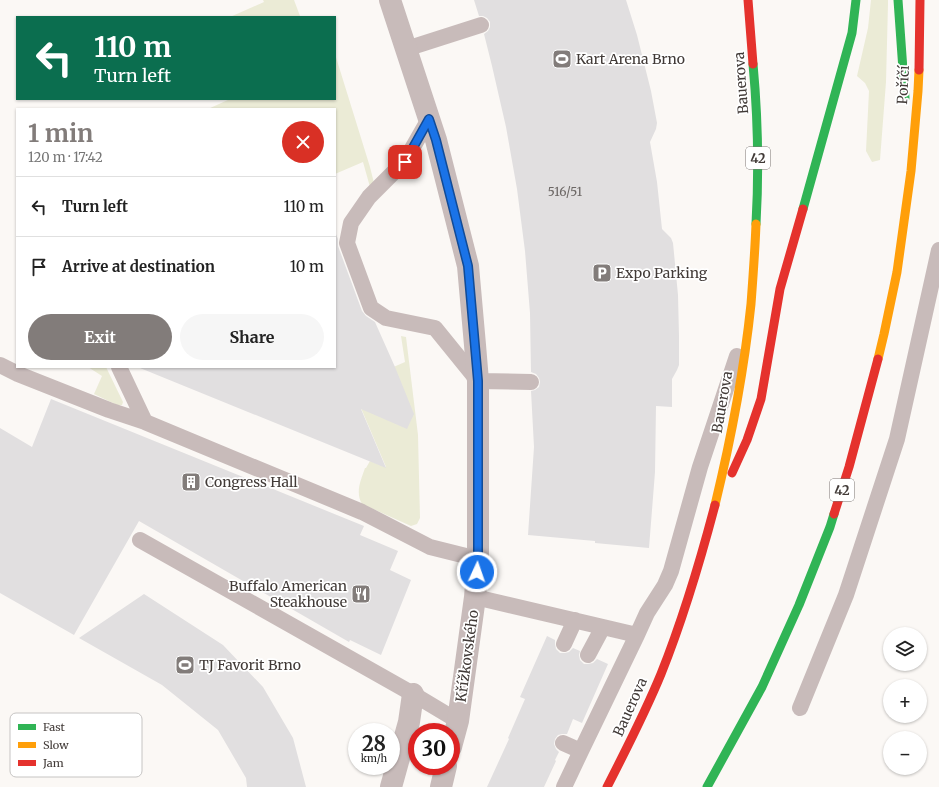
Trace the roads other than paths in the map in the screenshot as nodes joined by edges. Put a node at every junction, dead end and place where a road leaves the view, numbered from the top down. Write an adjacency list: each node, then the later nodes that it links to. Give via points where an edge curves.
1 (390, 0): 7 (street, Křížkovského)
2 (748, 0): 11 (highway, Bauerova / 42, via 758,148)
3 (856, 0): 17 (highway, 42, via 846,60 780,289 761,399 747,440)
4 (898, 0): 9 (highway, 42)
5 (920, 0): 9 (highway, Poříčí / 42, via 918,91)
6 (481, 25): 7 (lane)
7 (406, 49): 8 (street, Křížkovského)
8 (429, 119): 14 (street, Křížkovského, via 468,266); 14 (lane, via 405,162 369,197 352,223 347,243 371,308 386,318 435,328)
9 (911, 171): 36 (highway, 42, via 884,334 849,466 832,519 799,605 762,687)
10 (939, 250): 27 (lane, via 897,439 846,595)
11 (750, 316): 17 (highway, Bauerova / 42, via 738,400); 23 (lane, via 700,467 671,571 647,613)
12 (0, 365): 16 (lane)
13 (119, 368): 16 (lane)
14 (478, 381): 15 (lane); 19 (street, Křížkovského)
15 (531, 382)
16 (145, 422): 19 (lane, via 362,512 430,547)
17 (714, 510): 35 (highway, Bauerova / 42, via 680,623 667,657 649,701)
18 (140, 540): 26 (lane)
19 (478, 559): 20 (street, Křížkovského)
20 (475, 598): 21 (lane); 28 (street, Křížkovského)
21 (575, 620): 22 (lane); 24 (lane)
22 (603, 627): 23 (lane); 25 (lane)
23 (638, 635): 30 (lane)
24 (564, 644)
25 (588, 655)
26 (413, 694): 28 (lane); 32 (street, via 409,722)
27 (800, 708)
28 (458, 721)
29 (563, 743): 30 (lane)
30 (581, 750): 34 (lane)
31 (444, 775): 33 (street)
32 (391, 787)
33 (441, 787)
34 (564, 787)
35 (607, 787)
36 (707, 787)

